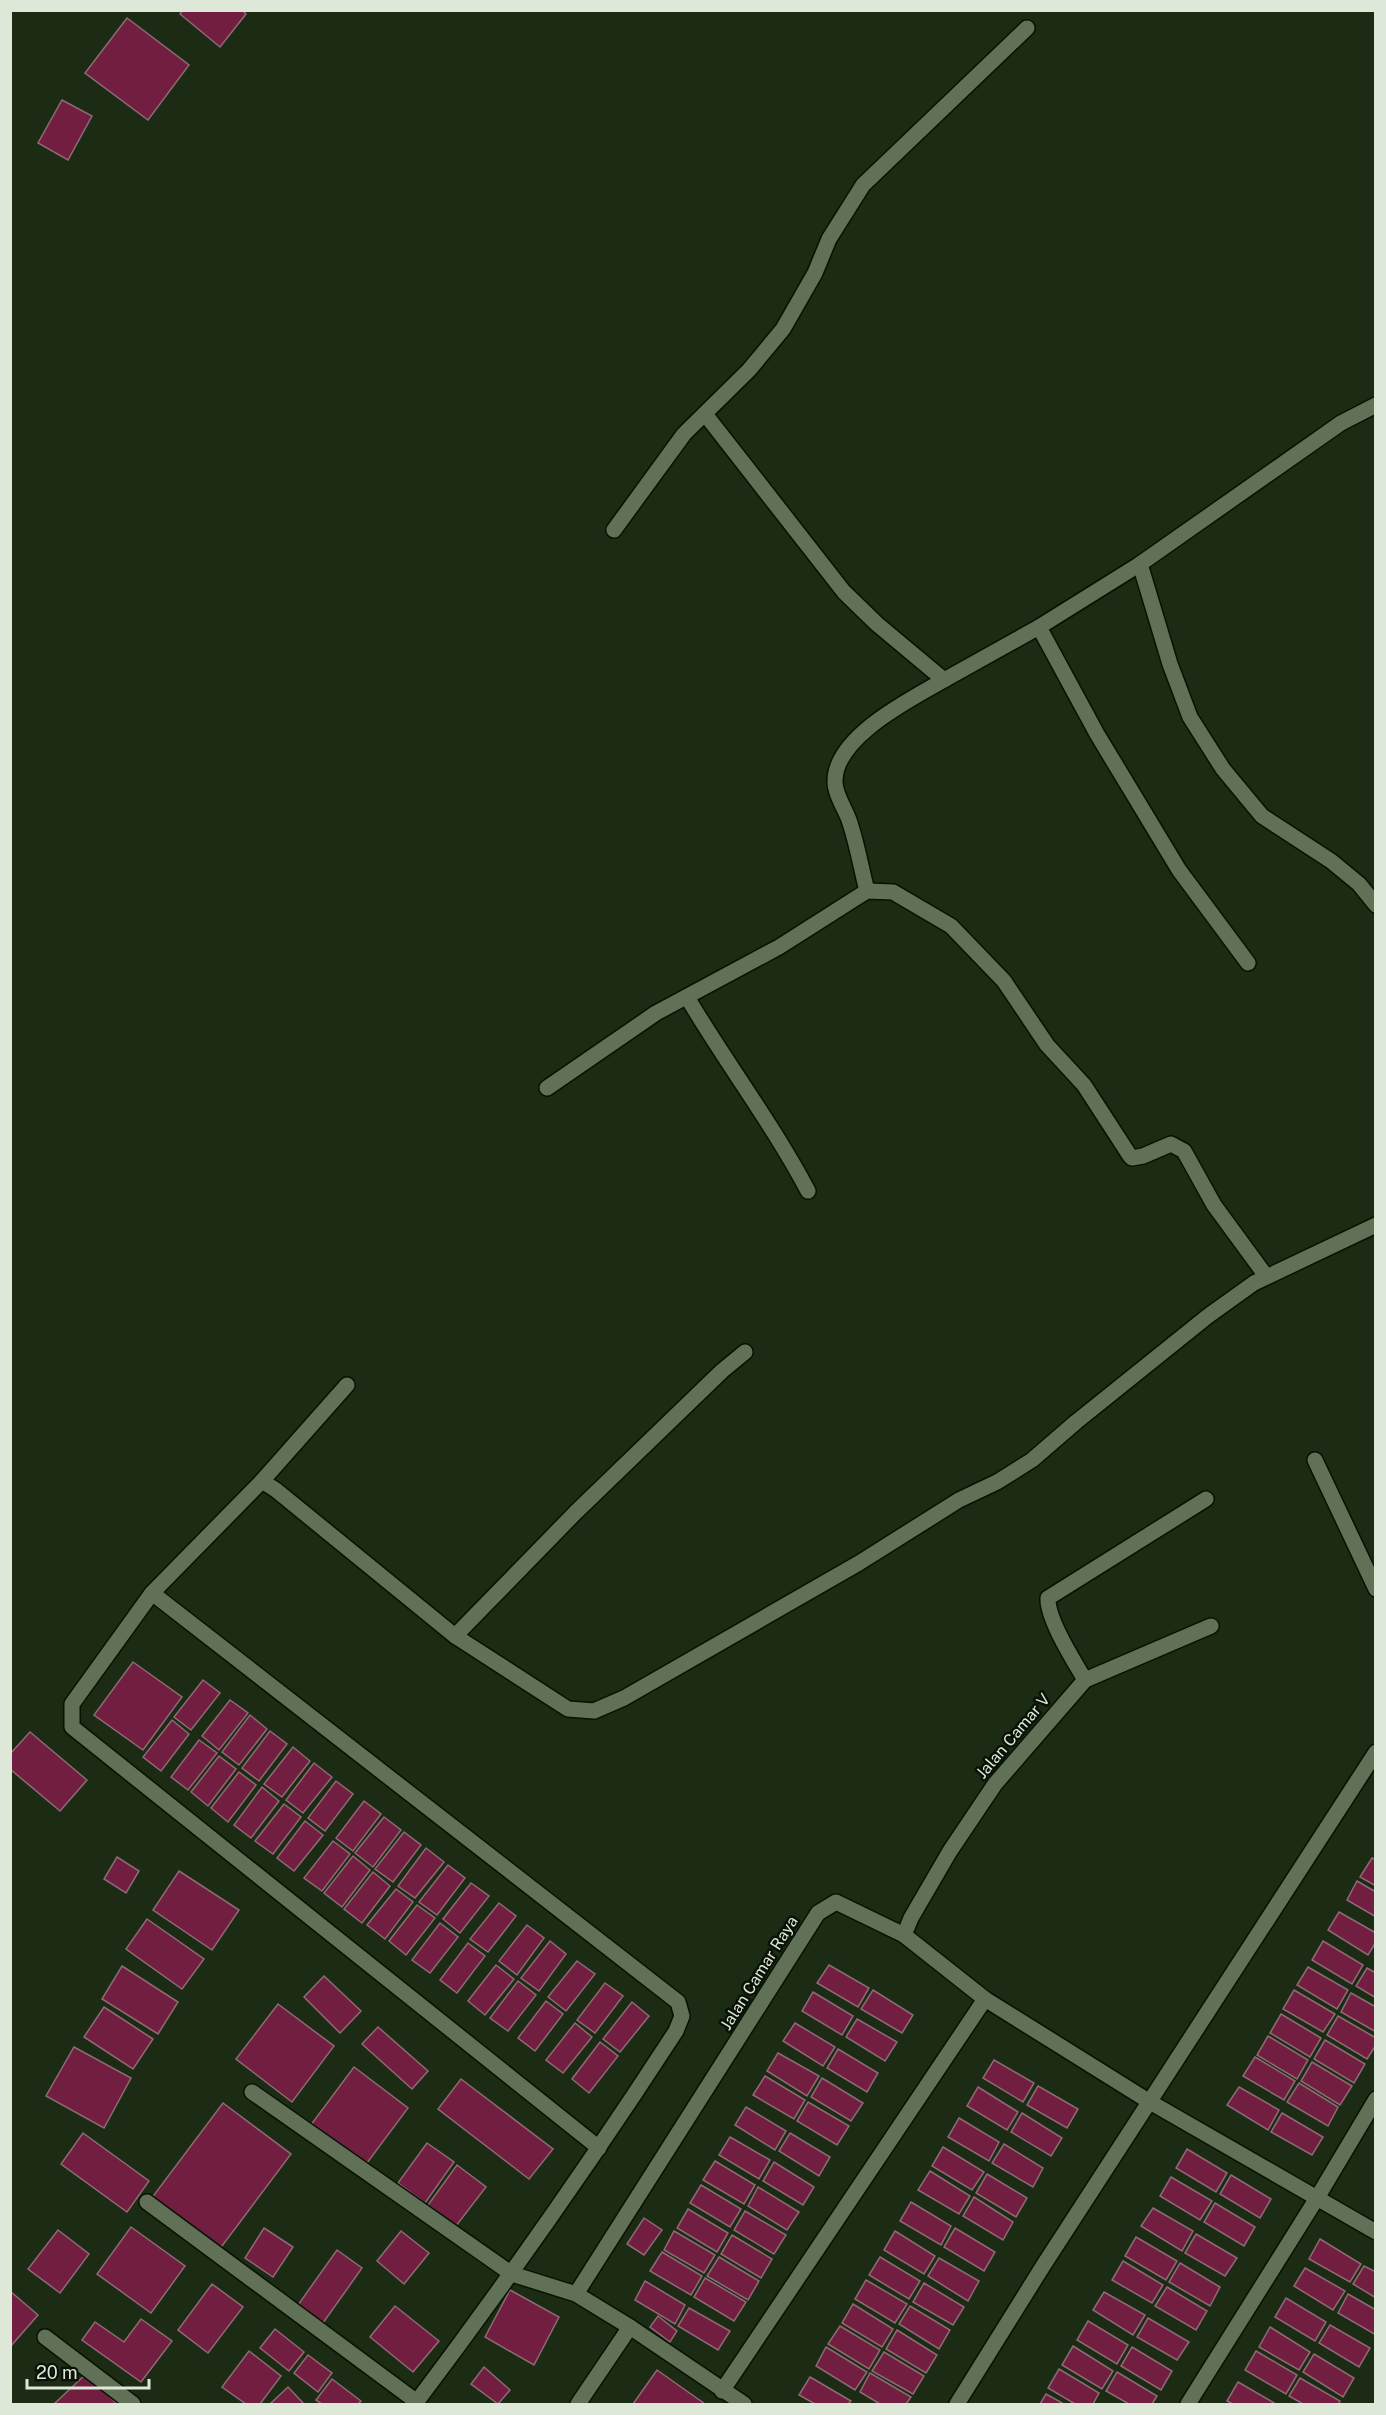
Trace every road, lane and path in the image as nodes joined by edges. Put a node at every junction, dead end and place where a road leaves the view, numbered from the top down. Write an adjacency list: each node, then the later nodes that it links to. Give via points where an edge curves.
1 (1027, 28): 3 (street, via 863,185 829,239 815,273 783,329)
2 (1376, 405): 5 (street, via 1341,423)
3 (705, 414): 4 (street, via 684,434); 7 (street, via 844,592)
4 (614, 530)
5 (1140, 564): 6 (street); 9 (street, via 1190,717 1223,769 1262,816 1331,861 1359,884)
6 (1039, 627): 7 (street); 10 (street, via 1097,734 1179,870)
7 (944, 680): 8 (street, via 859,736 836,770 835,785 850,822)
8 (867, 891): 11 (street, via 779,947); 15 (street, via 893,892 951,926 1004,981 1047,1045 1084,1085 1132,1158 1171,1144 1182,1149 1214,1205)
9 (1376, 905)
10 (1248, 963)
11 (687, 997): 12 (street, via 656,1012); 13 (street, via 717,1048 768,1119)
12 (547, 1088)
13 (808, 1191)
14 (1376, 1225): 15 (street)
15 (1266, 1276): 24 (street, via 1208,1316 1032,1460 678,1668 604,1707 594,1711 568,1709)
16 (745, 1352): 24 (street, via 576,1512)
17 (347, 1385): 19 (street)
18 (1315, 1460): 21 (street)
19 (262, 1481): 22 (street); 24 (street)
20 (1206, 1499): 25 (street, via 1048,1598 1049,1611)
21 (1376, 1589)
22 (152, 1593): 32 (street, via 72,1704 72,1727); 32 (street, via 678,2002 681,2016 676,2031)
23 (1211, 1626): 25 (street, Jalan Camar V)
24 (455, 1636)
25 (1085, 1680): 27 (street, Jalan Camar V, via 994,1784)
26 (1376, 1752): 31 (street)
27 (904, 1935): 28 (street, Jalan Camar Raya); 37 (street, Jalan Camar Raya, via 836,1902 818,1913)
28 (985, 1999): 31 (street, Jalan Camar Raya); 40 (street)
29 (252, 2092): 36 (street)
30 (1376, 2099): 33 (street)
31 (1150, 2102): 33 (street, Jalan Camar Raya); 45 (street)
32 (599, 2148): 36 (street)
33 (1317, 2198): 35 (street, Jalan Camar Raya); 46 (street)
34 (147, 2202): 41 (street)
35 (1376, 2232)
36 (512, 2274): 37 (street); 41 (street)
37 (576, 2294): 38 (street)
38 (630, 2327): 40 (street); 43 (street)
39 (45, 2337): 42 (street)
40 (722, 2391): 44 (street)
41 (416, 2403)
42 (133, 2404)
43 (578, 2404)
44 (744, 2404)
45 (957, 2404)
46 (1188, 2404)

